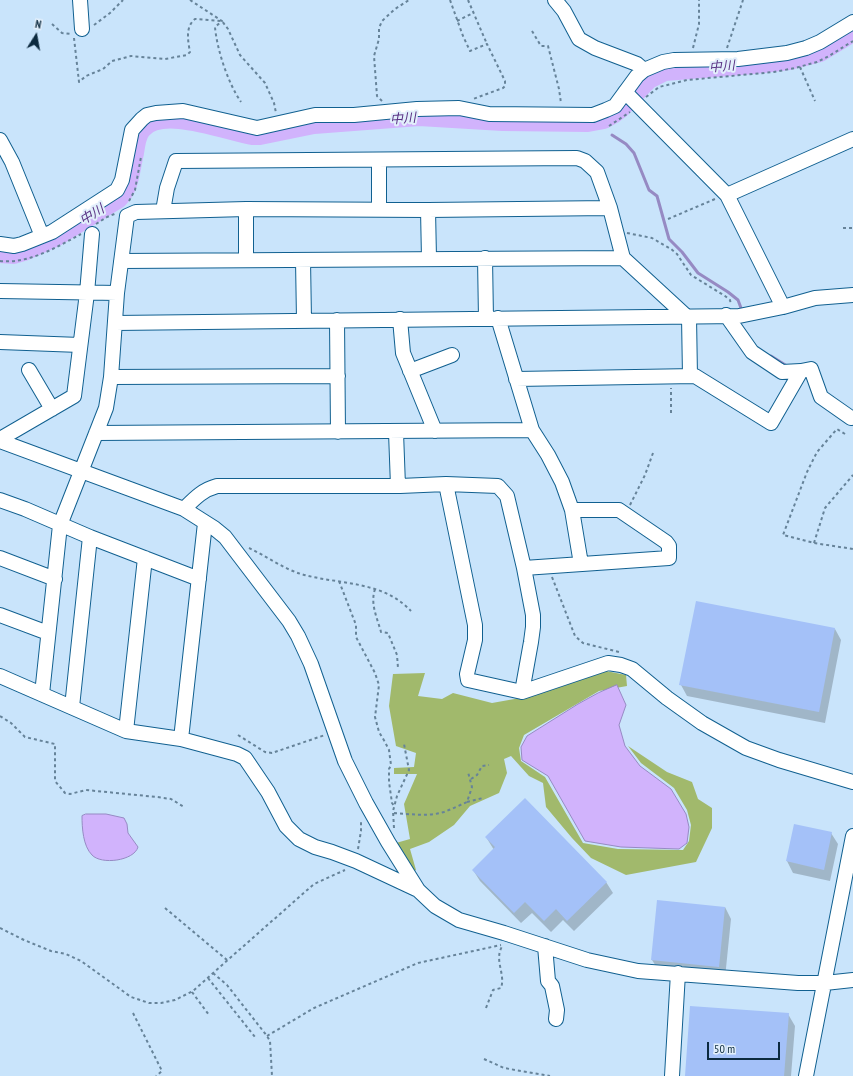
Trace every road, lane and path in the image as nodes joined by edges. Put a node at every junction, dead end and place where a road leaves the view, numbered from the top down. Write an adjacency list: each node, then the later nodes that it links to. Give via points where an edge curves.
1 (80, 0): 13 (street)
2 (190, 0): 10 (path)
3 (409, 0): 25 (path, via 382,20 379,28 374,56 377,96)
4 (450, 0): 11 (path)
5 (468, 0): 9 (path)
6 (555, 0): 20 (street, via 579,39 637,64)
7 (699, 0): 17 (path, via 699,24)
8 (743, 0): 18 (path)
9 (473, 13): 11 (path); 16 (path)
10 (222, 21): 13 (path, via 194,19 188,38 188,55 165,59 131,56 112,61 80,82); 24 (path, via 215,27 216,44); 27 (path, via 240,55 265,83 274,103)
11 (457, 21): 16 (path, via 470,51)
12 (853, 22): 18 (street, via 806,48 766,56)
13 (78, 31)
14 (532, 31): 26 (path, via 541,46 548,46 559,89)
15 (853, 41): 19 (path, via 817,62)
16 (488, 44): 21 (path, via 505,86)
17 (693, 59): 18 (street); 20 (street, via 663,62)
18 (724, 59)
19 (800, 67): 22 (path, via 665,84); 23 (path)
20 (644, 70): 22 (street, via 637,76)
21 (472, 99)
22 (633, 99): 26 (street, via 593,115); 28 (path); 33 (street)
23 (815, 101)
24 (241, 102)
25 (385, 102)
26 (562, 115): 27 (street, via 489,114 459,108 416,109 354,115 315,115)
27 (278, 124): 45 (street, via 257,128 183,111 147,115 132,130 122,180 117,190)
28 (609, 126)
29 (853, 139): 33 (street)
30 (0, 140): 45 (street, via 12,162)
31 (141, 157): 36 (path, via 135,190)
32 (379, 160): 34 (street, via 577,158 585,161 597,172); 35 (street); 39 (street, via 176,161)
33 (726, 193): 40 (path); 58 (street)
34 (610, 208): 38 (street); 44 (street)
35 (380, 209): 37 (street); 38 (street)
36 (127, 210): 39 (street); 43 (path, via 123,214 114,214); 53 (street)
37 (246, 210): 39 (street); 50 (street)
38 (428, 210): 47 (street)
39 (163, 211)
40 (668, 220)
41 (843, 228): 42 (path)
42 (853, 228)
43 (89, 231): 52 (path, via 27,259); 55 (street)
44 (616, 233): 49 (street); 59 (path, via 652,238 671,249 691,275 730,300)
45 (42, 236): 46 (street, via 14,246)
46 (0, 244)
47 (429, 258): 48 (street); 51 (street)
48 (486, 258): 49 (street); 62 (street)
49 (623, 258): 60 (street)
50 (246, 260): 51 (street); 53 (street)
51 (303, 260): 63 (street)
52 (0, 261)
53 (120, 261): 56 (street)
54 (0, 291): 55 (street)
55 (87, 293): 56 (street); 67 (street)
56 (116, 293): 65 (street)
57 (853, 295): 58 (street, via 815,298)
58 (783, 307): 59 (street)
59 (729, 316): 60 (street); 71 (street, via 752,352 782,372)
60 (688, 317): 62 (street); 73 (street)
61 (400, 319): 62 (street); 64 (street); 70 (street, via 403,353)
62 (492, 319): 76 (street)
63 (304, 320): 64 (street); 65 (street)
64 (337, 320): 72 (street)
65 (115, 323): 74 (street)
66 (0, 342): 67 (street)
67 (80, 345): 77 (street, via 74,396)
68 (452, 355): 70 (street)
69 (28, 370): 77 (street)
70 (410, 371): 83 (street)
71 (801, 371): 73 (street, via 771,423 695,376); 79 (street, via 811,369 821,397)
72 (338, 376): 74 (street); 81 (street)
73 (690, 376): 75 (street)
74 (111, 377): 84 (street, via 106,408)
75 (672, 377): 76 (street); 78 (path)
76 (516, 379): 80 (street)
77 (52, 409): 86 (street)
78 (671, 413)
79 (852, 416)
80 (532, 430): 83 (street); 94 (street, via 562,482)
81 (338, 432): 82 (street); 84 (street)
82 (396, 432): 83 (street); 91 (street)
83 (435, 432)
84 (96, 433): 88 (street)
85 (845, 434): 99 (path, via 837,429 817,452 783,535)
86 (0, 440): 88 (street)
87 (653, 453): 95 (path)
88 (82, 471): 93 (street); 97 (street)
89 (853, 475): 99 (path, via 826,508)
90 (446, 484): 91 (street); 106 (street, via 493,484 502,489 507,496); 117 (street, via 475,626 468,680)
91 (398, 486): 93 (street, via 217,486 207,488)
92 (0, 500): 97 (street)
93 (184, 509): 96 (street)
94 (572, 510): 95 (street, via 619,510); 104 (street)
95 (625, 514): 104 (street, via 666,542 669,558)
96 (205, 523): 108 (street); 122 (street, via 225,537 289,621 311,664)
97 (60, 525): 98 (street); 107 (street)
98 (90, 537): 103 (street); 119 (street)
99 (814, 543): 101 (path)
100 (249, 548): 109 (path, via 301,574)
101 (853, 549)
102 (0, 558): 107 (street)
103 (145, 558): 108 (street); 121 (street)
104 (581, 564): 105 (street)
105 (548, 567): 106 (street); 114 (path, via 575,636 583,643)
106 (524, 568): 117 (street, via 533,627)
107 (55, 579): 113 (street)
108 (199, 579): 124 (street)
109 (339, 581): 110 (path); 133 (path, via 356,625 356,637 379,685 375,717 379,732 389,750 392,803)
110 (376, 589): 111 (path, via 402,602); 115 (path, via 373,605 381,632 388,633 397,655)
111 (411, 611)
112 (0, 615): 113 (street)
113 (48, 633): 118 (street)
114 (622, 652)
115 (398, 668)
116 (0, 676): 118 (street)
117 (522, 692): 129 (street, via 608,663 621,665 632,670 702,723 746,748)
118 (42, 694): 119 (street)
119 (72, 707): 121 (street)
120 (0, 716): 132 (path, via 25,737 54,744 55,781 65,793 86,790 158,797)
121 (126, 731): 124 (street)
122 (335, 732): 123 (path, via 272,752 265,752); 137 (street, via 345,761)
123 (238, 735)
124 (181, 739): 138 (street, via 245,758 268,792 286,826 299,839)
125 (404, 744): 133 (path, via 408,770)
126 (489, 765): 128 (path, via 482,766)
127 (468, 772): 128 (path)
128 (470, 780): 131 (path, via 472,787)
129 (853, 782)
130 (483, 798): 131 (path)
131 (467, 802): 134 (path, via 434,814)
132 (184, 807)
133 (395, 807): 134 (path)
134 (394, 813): 137 (path, via 394,832)
135 (361, 817): 138 (path)
136 (853, 836): 149 (street)
137 (387, 840): 139 (street)
138 (356, 861): 139 (street); 144 (path, via 354,865 314,884)
139 (418, 890): 142 (street, via 435,906 459,920)
140 (165, 908): 144 (path)
141 (0, 928): 150 (path, via 31,943 81,961 138,1000 161,1003)
142 (507, 938): 143 (street); 151 (path, via 500,949 499,960 503,983 501,988 493,990); 155 (path, via 418,963 314,1008)
143 (545, 946): 146 (street, via 607,966); 154 (street, via 548,981 552,986 557,1010)
144 (227, 960): 145 (path)
145 (213, 973): 147 (path); 155 (path, via 227,985)
146 (678, 973): 149 (street); 161 (street)
147 (208, 978): 150 (path); 156 (path)
148 (853, 980): 149 (street)
149 (825, 983): 162 (street)
150 (192, 992): 153 (path)
151 (486, 1008)
152 (133, 1013): 158 (path, via 162,1071)
153 (209, 1015)
154 (556, 1019)
155 (267, 1036): 159 (path, via 270,1041)
156 (255, 1037)
157 (484, 1059): 160 (path, via 504,1068)
158 (156, 1076)
159 (272, 1076)
160 (550, 1076)
161 (672, 1076)
162 (806, 1076)

